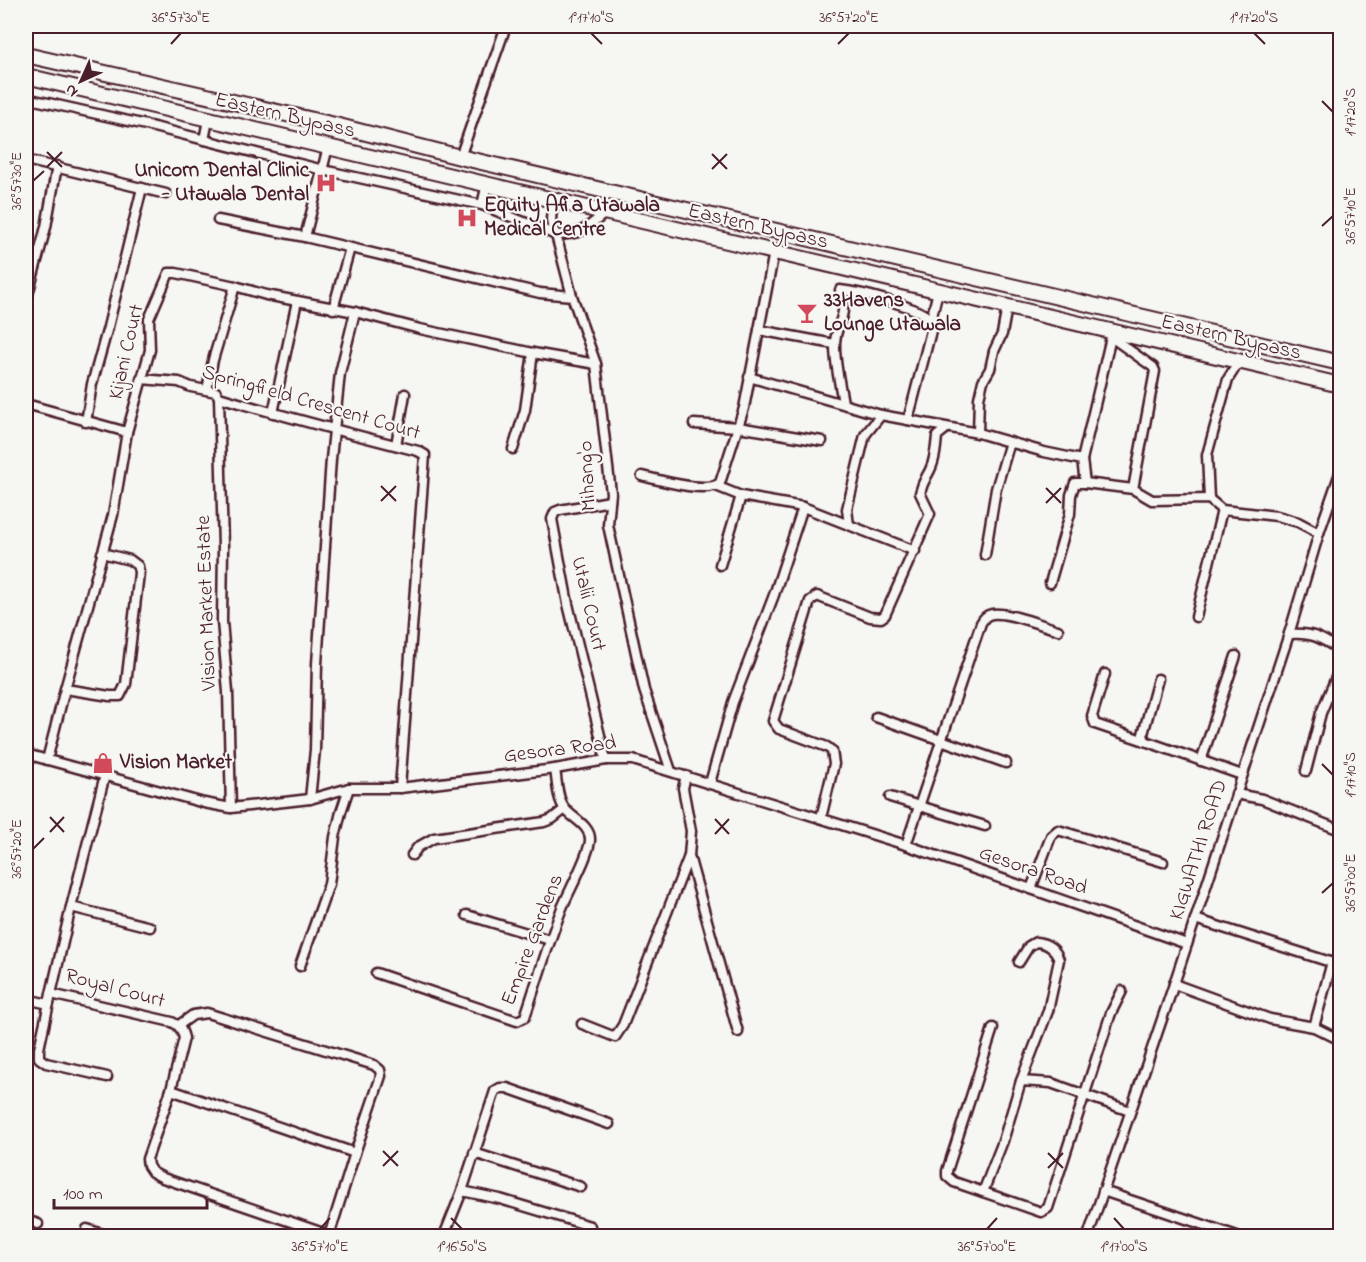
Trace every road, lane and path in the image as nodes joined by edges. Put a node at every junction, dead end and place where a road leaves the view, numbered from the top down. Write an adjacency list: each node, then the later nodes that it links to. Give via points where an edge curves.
1 (506, 26): 10 (street)
2 (26, 55): 4 (main road, Eastern Bypass)
3 (26, 76): 6 (main road, Eastern Bypass)
4 (147, 82): 6 (main road); 10 (main road, Eastern Bypass)
5 (26, 98): 8 (street)
6 (142, 105): 7 (main road, Eastern Bypass)
7 (208, 120): 8 (street); 9 (main road, Eastern Bypass)
8 (204, 140): 13 (street)
9 (328, 147): 13 (street); 14 (main road, Eastern Bypass)
10 (460, 157): 41 (main road, Eastern Bypass)
11 (26, 160): 12 (street)
12 (57, 166): 15 (street); 26 (street)
13 (323, 170): 18 (street); 22 (street)
14 (487, 184): 17 (main road, Eastern Bypass); 18 (street)
15 (142, 188): 16 (street); 54 (street, via 92,384)
16 (166, 194)
17 (556, 201): 19 (main road, Eastern Bypass); 21 (street, Mihang'o, via 550,224)
18 (482, 205): 21 (street)
19 (606, 212): 21 (street, via 576,234); 24 (main road, Eastern Bypass)
20 (218, 220): 22 (street)
21 (556, 235): 29 (street, Mihang'o)
22 (305, 237): 23 (street)
23 (350, 248): 29 (street); 33 (street)
24 (774, 252): 28 (main road, Eastern Bypass); 36 (street)
25 (26, 255): 26 (street)
26 (37, 258): 31 (street)
27 (235, 286): 30 (street, Kijani Court); 44 (street, Kijani Court, via 170,273 149,320 150,350); 46 (street)
28 (938, 291): 32 (main road, Eastern Bypass); 35 (street)
29 (572, 296): 42 (street, Mihang'o)
30 (297, 301): 33 (street, Kijani Court); 51 (street)
31 (26, 302)
32 (1007, 307): 37 (main road, Eastern Bypass); 60 (street, via 1002,334 982,381)
33 (333, 309): 34 (street, Kijani Court)
34 (355, 312): 39 (street, Kijani Court); 57 (street, via 340,373)
35 (931, 320): 38 (street, via 922,312 856,292 840,291 845,302); 53 (street)
36 (759, 330): 38 (street); 43 (street)
37 (1116, 336): 40 (main road, Eastern Bypass); 65 (street); 70 (street, via 1155,371)
38 (834, 344): 49 (street)
39 (533, 353): 42 (street, Kijani Court); 64 (street, via 525,411)
40 (1240, 360): 45 (main road, Eastern Bypass); 72 (street, via 1228,379 1207,455)
41 (1341, 363)
42 (596, 364): 73 (street, Mihang'o)
43 (749, 377): 49 (street); 56 (street)
44 (141, 379): 46 (street, Springfield Crescent Court, via 179,382); 59 (street, Kijani Court)
45 (1341, 385)
46 (207, 390): 48 (street, Springfield Crescent Court)
47 (405, 394): 63 (street)
48 (219, 397): 51 (street, Springfield Crescent Court); 113 (street, Vision Market Estate, via 222,621)
49 (843, 403): 52 (street)
50 (26, 404): 54 (street)
51 (273, 414): 57 (street, Springfield Crescent Court)
52 (881, 415): 53 (street); 76 (street, via 865,435 847,509)
53 (908, 420): 58 (street)
54 (86, 422): 59 (street)
55 (694, 424): 56 (street)
56 (738, 427): 61 (street); 69 (street, via 723,477)
57 (336, 428): 63 (street, Springfield Crescent Court); 111 (street, via 330,469)
58 (947, 428): 60 (street); 78 (street, via 937,436 929,472 924,477 920,493 930,514)
59 (127, 432): 79 (street, Kijani Court, via 113,515)
60 (978, 433): 62 (street)
61 (822, 441)
62 (1010, 442): 65 (street); 80 (street, via 996,489)
63 (396, 446): 108 (street, Springfield Crescent Court, via 422,453 426,458)
64 (513, 449)
65 (1082, 460): 68 (street)
66 (642, 476): 69 (street, via 678,484)
67 (1340, 476): 77 (street, KIGWATHI ROAD)
68 (1085, 483): 70 (street); 82 (street, via 1075,483)
69 (716, 486): 71 (street)
70 (1133, 489): 72 (street, via 1152,500)
71 (741, 496): 74 (street); 81 (street)
72 (1209, 499): 75 (street)
73 (610, 501): 97 (street, Utalii Court, via 560,510 552,519); 101 (street, Mihang'o, via 608,525 644,690)
74 (803, 507): 76 (street); 106 (street, via 733,702)
75 (1222, 510): 77 (street, via 1277,516); 83 (street)
76 (849, 525): 78 (street)
77 (1319, 533): 85 (street, KIGWATHI ROAD)
78 (915, 551): 115 (street, via 881,618 817,596 810,601 773,721 779,729 832,751 834,764)
79 (102, 553): 91 (street, Kijani Court); 91 (street, via 138,566 126,684 120,696)
80 (985, 555)
81 (720, 565)
82 (1050, 584)
83 (1196, 617)
84 (1058, 630): 93 (street, via 1007,616 985,616)
85 (1289, 634): 86 (street, via 1320,637); 104 (street, KIGWATHI ROAD)
86 (1341, 650)
87 (1236, 656): 98 (street)
88 (1341, 668): 102 (street, via 1321,713)
89 (1105, 674): 94 (street, via 1092,716 1095,724)
90 (1158, 679): 94 (street)
91 (64, 689): 96 (street, Kijani Court)
92 (876, 717): 93 (street)
93 (942, 739): 99 (street); 112 (street)
94 (1144, 741): 98 (street)
95 (26, 754): 96 (street, Gesora Road)
96 (47, 760): 103 (street, Gesora Road)
97 (606, 760): 100 (street, Gesora Road); 101 (street, Gesora Road, via 633,760)
98 (1201, 761): 104 (street)
99 (1006, 763)
100 (555, 769): 108 (street, Gesora Road); 114 (street, Empire Gardens)
101 (671, 771): 105 (street, Gesora Road)
102 (1306, 771)
103 (105, 775): 113 (street, Gesora Road); 123 (street, Royal Court)
104 (1242, 775): 109 (street, KIGWATHI ROAD)
105 (686, 776): 106 (street, Gesora Road); 120 (street, via 683,788 692,831)
106 (710, 783): 115 (street, Gesora Road)
107 (349, 788): 108 (street, Gesora Road); 111 (street, Gesora Road); 131 (street, via 335,837 328,884)
108 (400, 788)
109 (1236, 794): 117 (street, via 1262,798); 125 (street, KIGWATHI ROAD)
110 (890, 797): 112 (street)
111 (310, 799): 113 (street, Gesora Road)
112 (919, 806): 116 (street); 118 (street)
113 (231, 808)
114 (565, 809): 119 (street, via 544,822 434,838); 127 (street, Empire Gardens, via 586,829 590,840)
115 (821, 818): 118 (street, Gesora Road)
116 (985, 826)
117 (1341, 830)
118 (906, 845): 122 (street, Gesora Road)
119 (412, 855)
120 (689, 856): 138 (street, via 619,1034 615,1037); 142 (street)
121 (1163, 861): 122 (street, via 1058,830 1051,836)
122 (1031, 889): 128 (street, Gesora Road)
123 (71, 907): 126 (street); 135 (street, Royal Court)
124 (467, 915): 127 (street)
125 (1195, 919): 128 (street, KIGWATHI ROAD); 130 (street)
126 (150, 927)
127 (550, 940): 132 (street, Empire Gardens, via 521,1021)
128 (1187, 944): 133 (street, KIGWATHI ROAD)
129 (1019, 962): 145 (street, via 1036,942 1047,944 1059,960 1048,1011)
130 (1336, 964): 140 (street)
131 (300, 966)
132 (376, 973)
133 (1174, 984): 140 (street, via 1270,1019); 148 (street, KIGWATHI ROAD)
134 (1122, 992): 147 (street, via 1111,1013)
135 (51, 994): 137 (street); 139 (street, Royal Court)
136 (26, 999): 137 (street)
137 (49, 1004): 144 (street, via 39,1058)
138 (582, 1024)
139 (179, 1025): 146 (street, Royal Court, via 184,1038); 150 (street, via 193,1015 207,1013 374,1065 381,1076)
140 (1314, 1027): 143 (street)
141 (993, 1028): 155 (street, via 947,1171 954,1182)
142 (738, 1032)
143 (1341, 1041)
144 (106, 1077)
145 (1021, 1081): 147 (street, via 1051,1083); 155 (street)
146 (171, 1090): 150 (street); 161 (street, Royal Court, via 147,1159 152,1172)
147 (1085, 1094): 148 (street); 155 (street, via 1048,1208 1036,1211)
148 (1130, 1111): 154 (street, KIGWATHI ROAD)
149 (609, 1124): 151 (street, via 500,1088 492,1096)
150 (355, 1153): 161 (street)
151 (474, 1154): 152 (street); 153 (street)
152 (581, 1187)
153 (462, 1191): 158 (street); 162 (street)
154 (1103, 1191): 163 (street, KIGWATHI ROAD); 164 (street)
155 (983, 1192)
156 (26, 1220): 157 (street)
157 (38, 1224)
158 (591, 1226)
159 (87, 1229): 160 (street)
160 (109, 1236)
161 (329, 1236)
162 (444, 1236)
163 (1088, 1236)
164 (1238, 1236)

